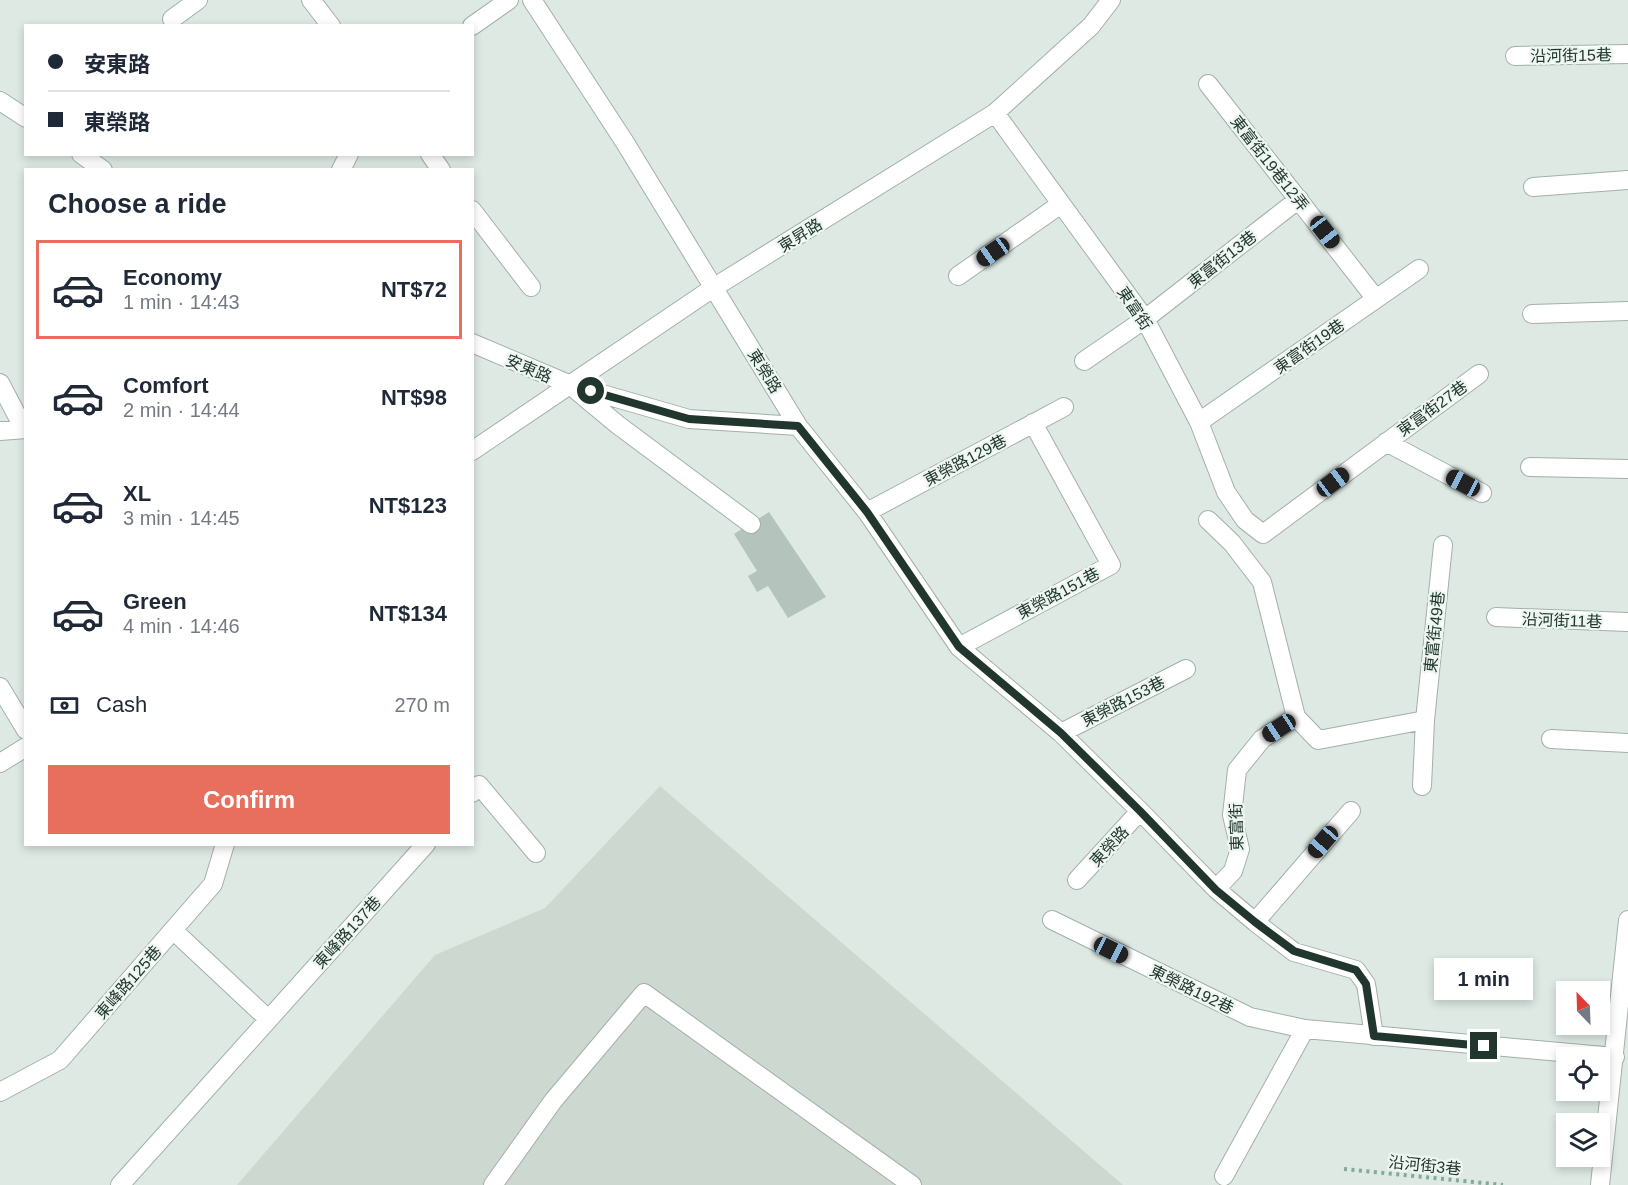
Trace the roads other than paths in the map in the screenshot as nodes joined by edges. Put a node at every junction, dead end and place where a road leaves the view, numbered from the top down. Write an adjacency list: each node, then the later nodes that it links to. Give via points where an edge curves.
1 (198, 0): 6 (street)
2 (311, 0): 7 (street)
3 (509, 0): 8 (street)
4 (532, 0): 25 (street, 東榮路)
5 (1111, 0): 13 (street, 東昇路, via 1091,26)
6 (172, 19)
7 (329, 24)
8 (474, 25)
9 (1628, 54): 10 (street, 沿河街15巷)
10 (1515, 56)
11 (1208, 84): 19 (street, 東富街19巷12弄)
12 (0, 101): 14 (street)
13 (995, 113): 20 (street, 東富街); 25 (street, 東昇路)
14 (24, 117)
15 (84, 156): 16 (street)
16 (100, 168)
17 (1628, 180): 18 (street)
18 (1533, 187)
19 (1299, 199): 26 (street, 東富街19巷12弄); 29 (street, 東富街13巷)
20 (1061, 204): 23 (street); 29 (street, 東富街)
21 (474, 213): 24 (street)
22 (1419, 269): 26 (street, 東富街19巷)
23 (958, 276)
24 (531, 287)
25 (713, 288): 34 (street, 東昇路); 38 (street, 東榮路)
26 (1376, 299): 36 (street, 東富街19巷)
27 (1628, 311): 28 (street)
28 (1532, 314)
29 (1145, 319): 31 (street, 東富街13巷); 36 (street, 東富街)
30 (474, 344): 34 (street, 安東路)
31 (1084, 361)
32 (1479, 374): 42 (street, 東富街27巷)
33 (0, 383): 39 (street)
34 (571, 385): 38 (street, 安東路, via 689,419); 43 (street, 東昇路); 50 (street)
35 (1064, 407): 37 (street, 東榮路129巷)
36 (1199, 422): 49 (street, 東富街, via 1226,492)
37 (1033, 423): 47 (street, 東榮路129巷); 54 (street, 東榮路151巷, via 1111,565)
38 (798, 426): 47 (street, 東榮路)
39 (24, 427)
40 (24, 429): 41 (street)
41 (0, 430)
42 (1386, 442): 46 (street, 東富街27巷); 49 (street, 東富街27巷, via 1263,534)
43 (474, 450)
44 (1530, 467): 45 (street)
45 (1628, 469)
46 (1482, 493)
47 (867, 512): 54 (street, 東榮路)
48 (1208, 520): 57 (street, via 1262,582)
49 (1245, 520)
50 (751, 524)
51 (1443, 545): 58 (street, 東富街49巷)
52 (1496, 617): 53 (street, 沿河街11巷)
53 (1628, 622)
54 (959, 647): 60 (street, 東榮路)
55 (1186, 669): 60 (street, 東榮路153巷)
56 (0, 687): 59 (street)
57 (1296, 717): 58 (street, via 1318,740); 73 (street, 東富街, via 1262,739 1237,770 1232,815 1240,849 1233,871)
58 (1425, 720): 65 (street, 東富街49巷)
59 (24, 727)
60 (1061, 733): 67 (street, 東榮路)
61 (1551, 739): 62 (street)
62 (1628, 743)
63 (24, 748): 64 (street)
64 (0, 763)
65 (1422, 786)
66 (476, 789): 71 (street)
67 (1140, 811): 72 (street, 東榮路); 73 (street, 東榮路)
68 (1351, 811): 76 (street)
69 (224, 846): 77 (street, 東峰路125巷, via 213,885)
70 (424, 846): 78 (street, 東峰路137巷)
71 (536, 853)
72 (1077, 880)
73 (1216, 890): 76 (street, 東榮路)
74 (1628, 920): 81 (street)
75 (1052, 921): 79 (street, 東榮路192巷, via 1250,1017)
76 (1255, 922): 80 (street, 東榮路, via 1294,951 1356,970 1366,984)
77 (174, 930): 78 (street); 82 (street, 東峰路125巷, via 60,1060)
78 (268, 1019): 84 (street, 東峰路137巷)
79 (1305, 1029): 80 (street, 東榮路192巷); 83 (street)
80 (1374, 1036): 81 (street)
81 (1615, 1057): 87 (street)
82 (0, 1092)
83 (1224, 1176)
84 (120, 1185)
85 (493, 1185): 86 (street, via 553,1101 644,993)
86 (912, 1185)
87 (1600, 1185)

